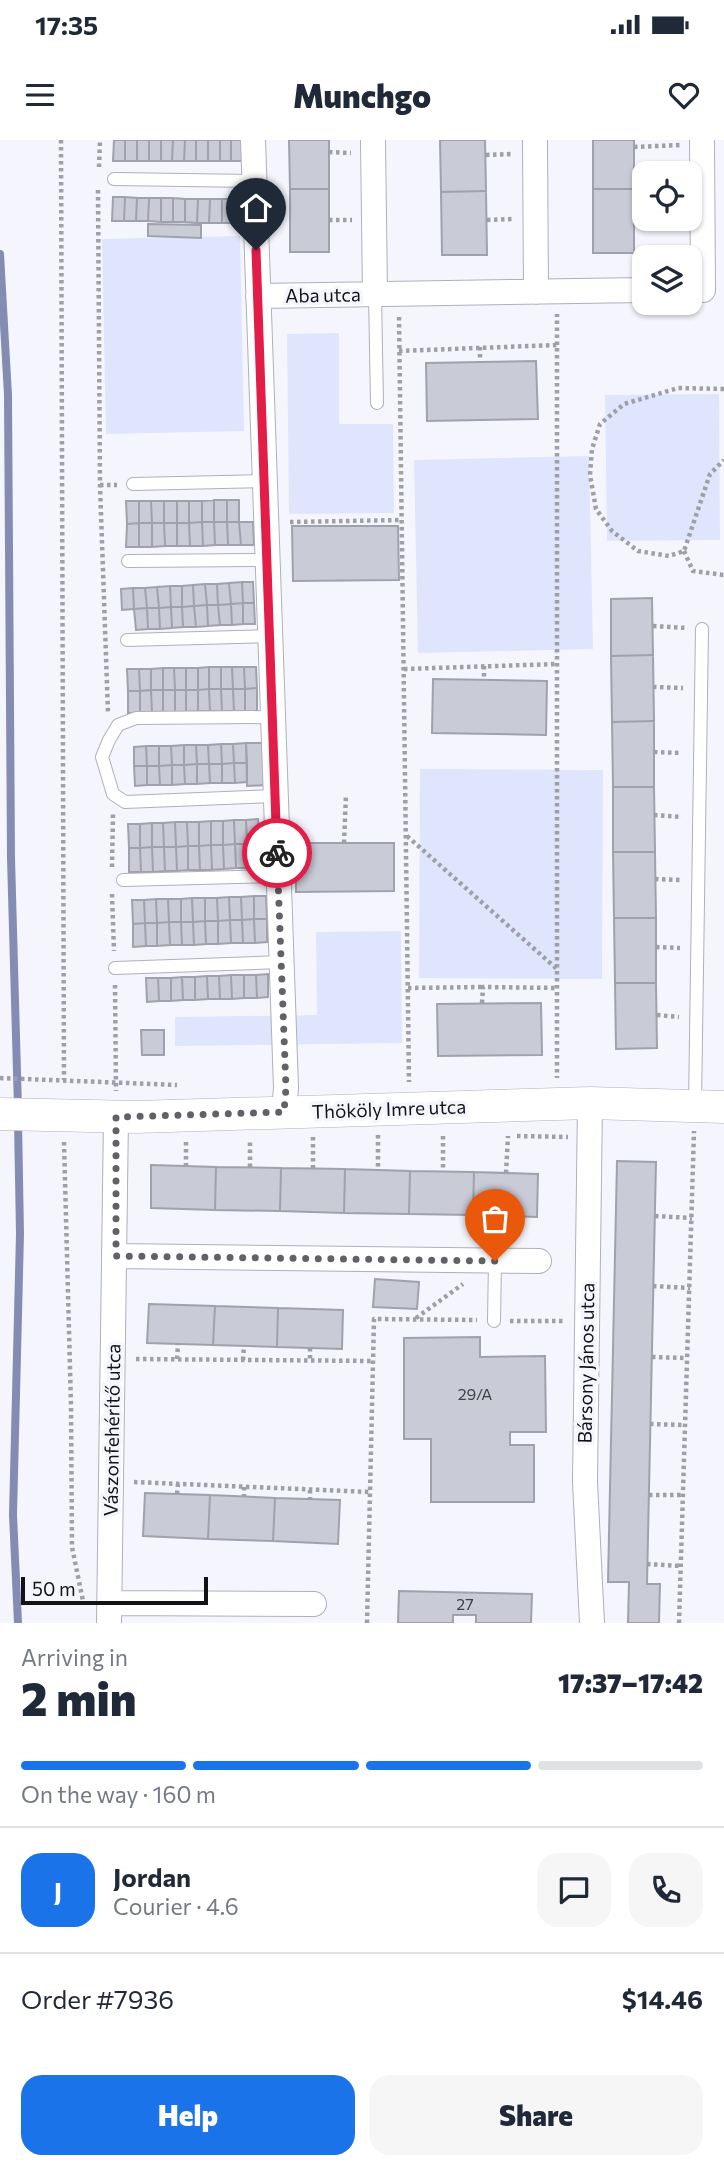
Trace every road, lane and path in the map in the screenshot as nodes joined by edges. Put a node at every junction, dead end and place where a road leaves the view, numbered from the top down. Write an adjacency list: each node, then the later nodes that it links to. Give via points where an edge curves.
1 (61, 140): 62 (path)
2 (100, 140): 40 (path, via 100,466)
3 (253, 140): 9 (street, Aba utca)
4 (373, 140): 13 (street, Aba utca)
5 (535, 140): 12 (street)
6 (702, 142): 7 (path); 11 (street)
7 (634, 147)
8 (114, 179): 9 (lane)
9 (254, 181): 14 (street, Aba utca)
10 (632, 290): 12 (street, Aba utca)
11 (705, 290)
12 (536, 292): 13 (street, Aba utca)
13 (386, 294): 14 (street, Aba utca); 16 (path); 19 (lane)
14 (258, 296): 21 (street)
15 (480, 347): 16 (path); 17 (path); 33 (path, via 557,345)
16 (399, 351): 23 (path)
17 (480, 362)
18 (724, 390): 25 (path, via 678,388 624,404 600,424 592,449 590,475 596,509 612,531 638,551 669,556)
19 (377, 403)
20 (724, 460): 25 (path, via 710,474)
21 (264, 481): 22 (lane); 24 (street)
22 (132, 484)
23 (402, 520): 24 (path); 35 (path)
24 (266, 523): 26 (street)
25 (684, 551): 28 (path, via 693,571)
26 (267, 560): 27 (lane); 31 (street)
27 (128, 561)
28 (724, 575)
29 (653, 625): 30 (path)
30 (702, 629): 38 (lane)
31 (270, 636): 32 (lane); 39 (street)
32 (127, 640)
33 (557, 664): 34 (path); 55 (path)
34 (484, 666): 35 (path); 36 (path)
35 (404, 669): 47 (path)
36 (484, 680)
37 (653, 687): 38 (path)
38 (701, 689): 42 (lane)
39 (273, 717): 40 (lane, via 136,718 118,724); 44 (street)
40 (108, 740): 44 (lane, via 102,757 113,794 125,802)
41 (654, 752): 42 (path)
42 (701, 754): 46 (lane)
43 (346, 795): 48 (path)
44 (275, 796): 49 (street)
45 (654, 815): 46 (path)
46 (700, 818): 52 (lane)
47 (406, 836): 55 (path); 57 (path)
48 (344, 843)
49 (278, 876): 51 (lane); 53 (street)
50 (655, 879): 52 (path)
51 (123, 880)
52 (699, 881): 66 (lane)
53 (281, 962): 54 (lane); 67 (street)
54 (115, 968)
55 (557, 969): 58 (path)
56 (482, 987): 57 (path); 58 (path); 59 (path)
57 (408, 988): 64 (path)
58 (557, 988): 63 (path)
59 (482, 1003)
60 (0, 1078): 61 (path)
61 (57, 1080)
62 (64, 1080)
63 (557, 1084)
64 (409, 1086)
65 (590, 1103): 66 (street, Thököly Imre utca); 67 (street, Thököly Imre utca); 92 (street, Bársony János utca)
66 (704, 1111): 84 (path)
67 (284, 1112): 69 (street, Thököly Imre utca)
68 (0, 1114): 70 (street, Thököly Imre utca)
69 (116, 1117): 70 (street, Thököly Imre utca); 85 (street, Vászonfehérítő utca)
70 (61, 1128): 117 (path, via 72,1547)
71 (186, 1131): 77 (path)
72 (250, 1132): 78 (path)
73 (313, 1133): 79 (path)
74 (378, 1134): 80 (path)
75 (443, 1135): 81 (path)
76 (508, 1136): 82 (path)
77 (186, 1166)
78 (250, 1167)
79 (313, 1169)
80 (378, 1171)
81 (443, 1172)
82 (506, 1173)
83 (655, 1216): 84 (path)
84 (692, 1217): 89 (path)
85 (116, 1256): 86 (street); 119 (street, Vászonfehérítő utca)
86 (495, 1261): 87 (street); 90 (path); 91 (lane)
87 (539, 1261)
88 (653, 1286): 89 (path)
89 (690, 1288): 97 (path)
90 (416, 1319): 91 (path); 102 (path, via 374,1319)
91 (494, 1321): 92 (path)
92 (586, 1321): 121 (street, Bársony János utca, via 585,1482)
93 (178, 1344): 99 (path)
94 (244, 1346): 100 (path)
95 (310, 1348): 101 (path)
96 (652, 1357): 97 (path)
97 (688, 1358): 104 (path)
98 (132, 1359): 99 (path)
99 (177, 1359): 100 (path)
100 (243, 1360): 101 (path)
101 (310, 1360): 102 (path)
102 (373, 1361): 109 (path)
103 (650, 1424): 104 (path)
104 (685, 1425): 113 (path)
105 (130, 1482): 106 (path)
106 (178, 1484): 107 (path); 110 (path)
107 (244, 1487): 108 (path); 112 (path)
108 (310, 1490): 109 (path); 114 (path)
109 (370, 1492): 120 (path)
110 (177, 1494)
111 (649, 1495): 113 (path)
112 (244, 1496)
113 (683, 1496): 116 (path)
114 (310, 1499)
115 (647, 1564): 116 (path)
116 (681, 1566): 122 (path)
117 (84, 1604)
118 (314, 1604): 119 (street, Vászonfehérítő utca)
119 (109, 1613)
120 (368, 1623)
121 (592, 1623)
122 (679, 1623)

